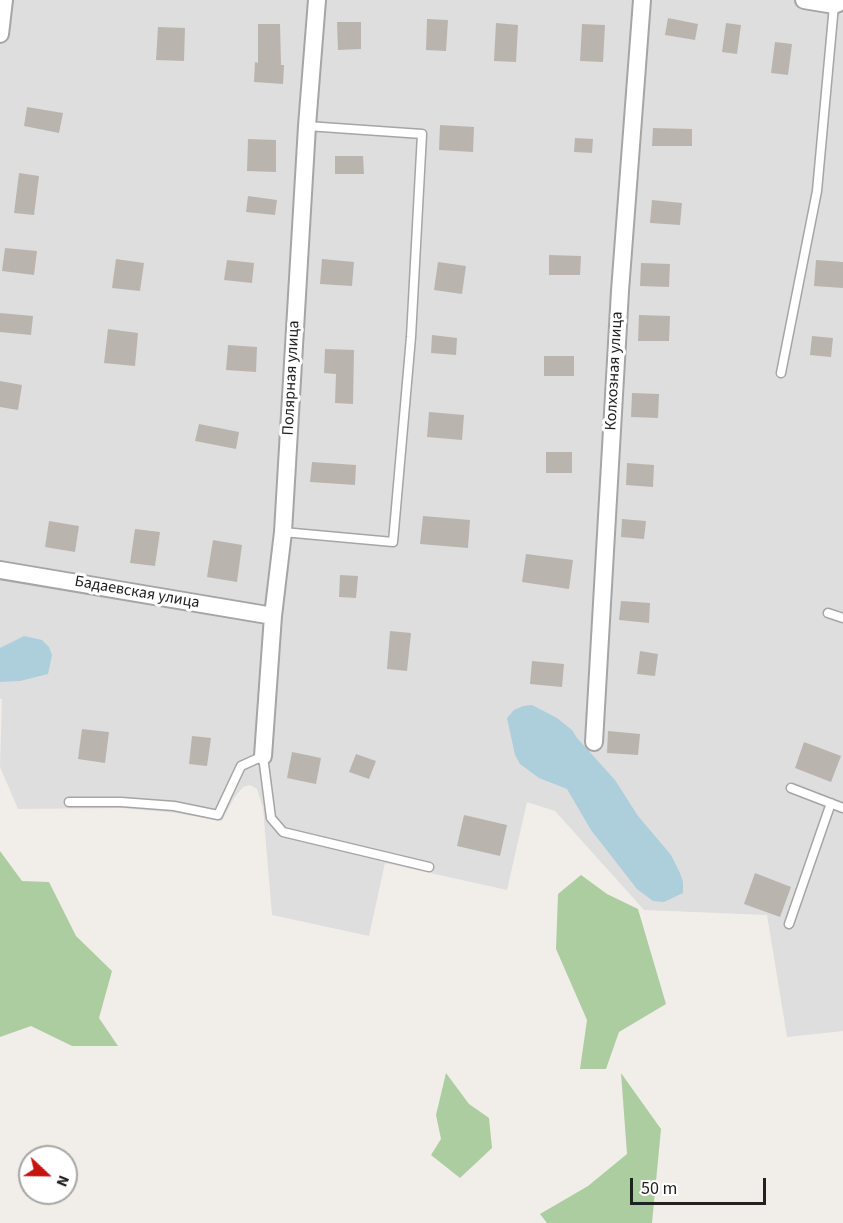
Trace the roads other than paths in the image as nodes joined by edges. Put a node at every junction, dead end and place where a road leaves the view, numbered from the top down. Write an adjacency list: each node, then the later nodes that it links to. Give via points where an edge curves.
1 (4, 0): 6 (street)
2 (317, 0): 7 (street, Полярная улица)
3 (642, 0): 14 (street, Колхозная улица, via 620,291)
4 (804, 0): 5 (street)
5 (839, 3): 8 (lane, via 817,191)
6 (0, 34)
7 (307, 126): 9 (street, Полярная улица); 9 (lane, via 422,134 411,337 393,542)
8 (781, 373)
9 (283, 532): 12 (street, Полярная улица)
10 (0, 570): 12 (street, Бадаевская улица)
11 (828, 613): 13 (lane)
12 (273, 616): 15 (street, Полярная улица)
13 (843, 618)
14 (594, 742)
15 (263, 756): 17 (lane, via 241,766 218,815 174,806); 20 (lane, via 271,818 283,832)
16 (791, 788): 18 (lane)
17 (69, 802)
18 (831, 803): 19 (lane); 21 (lane)
19 (843, 808)
20 (429, 867)
21 (789, 924)

